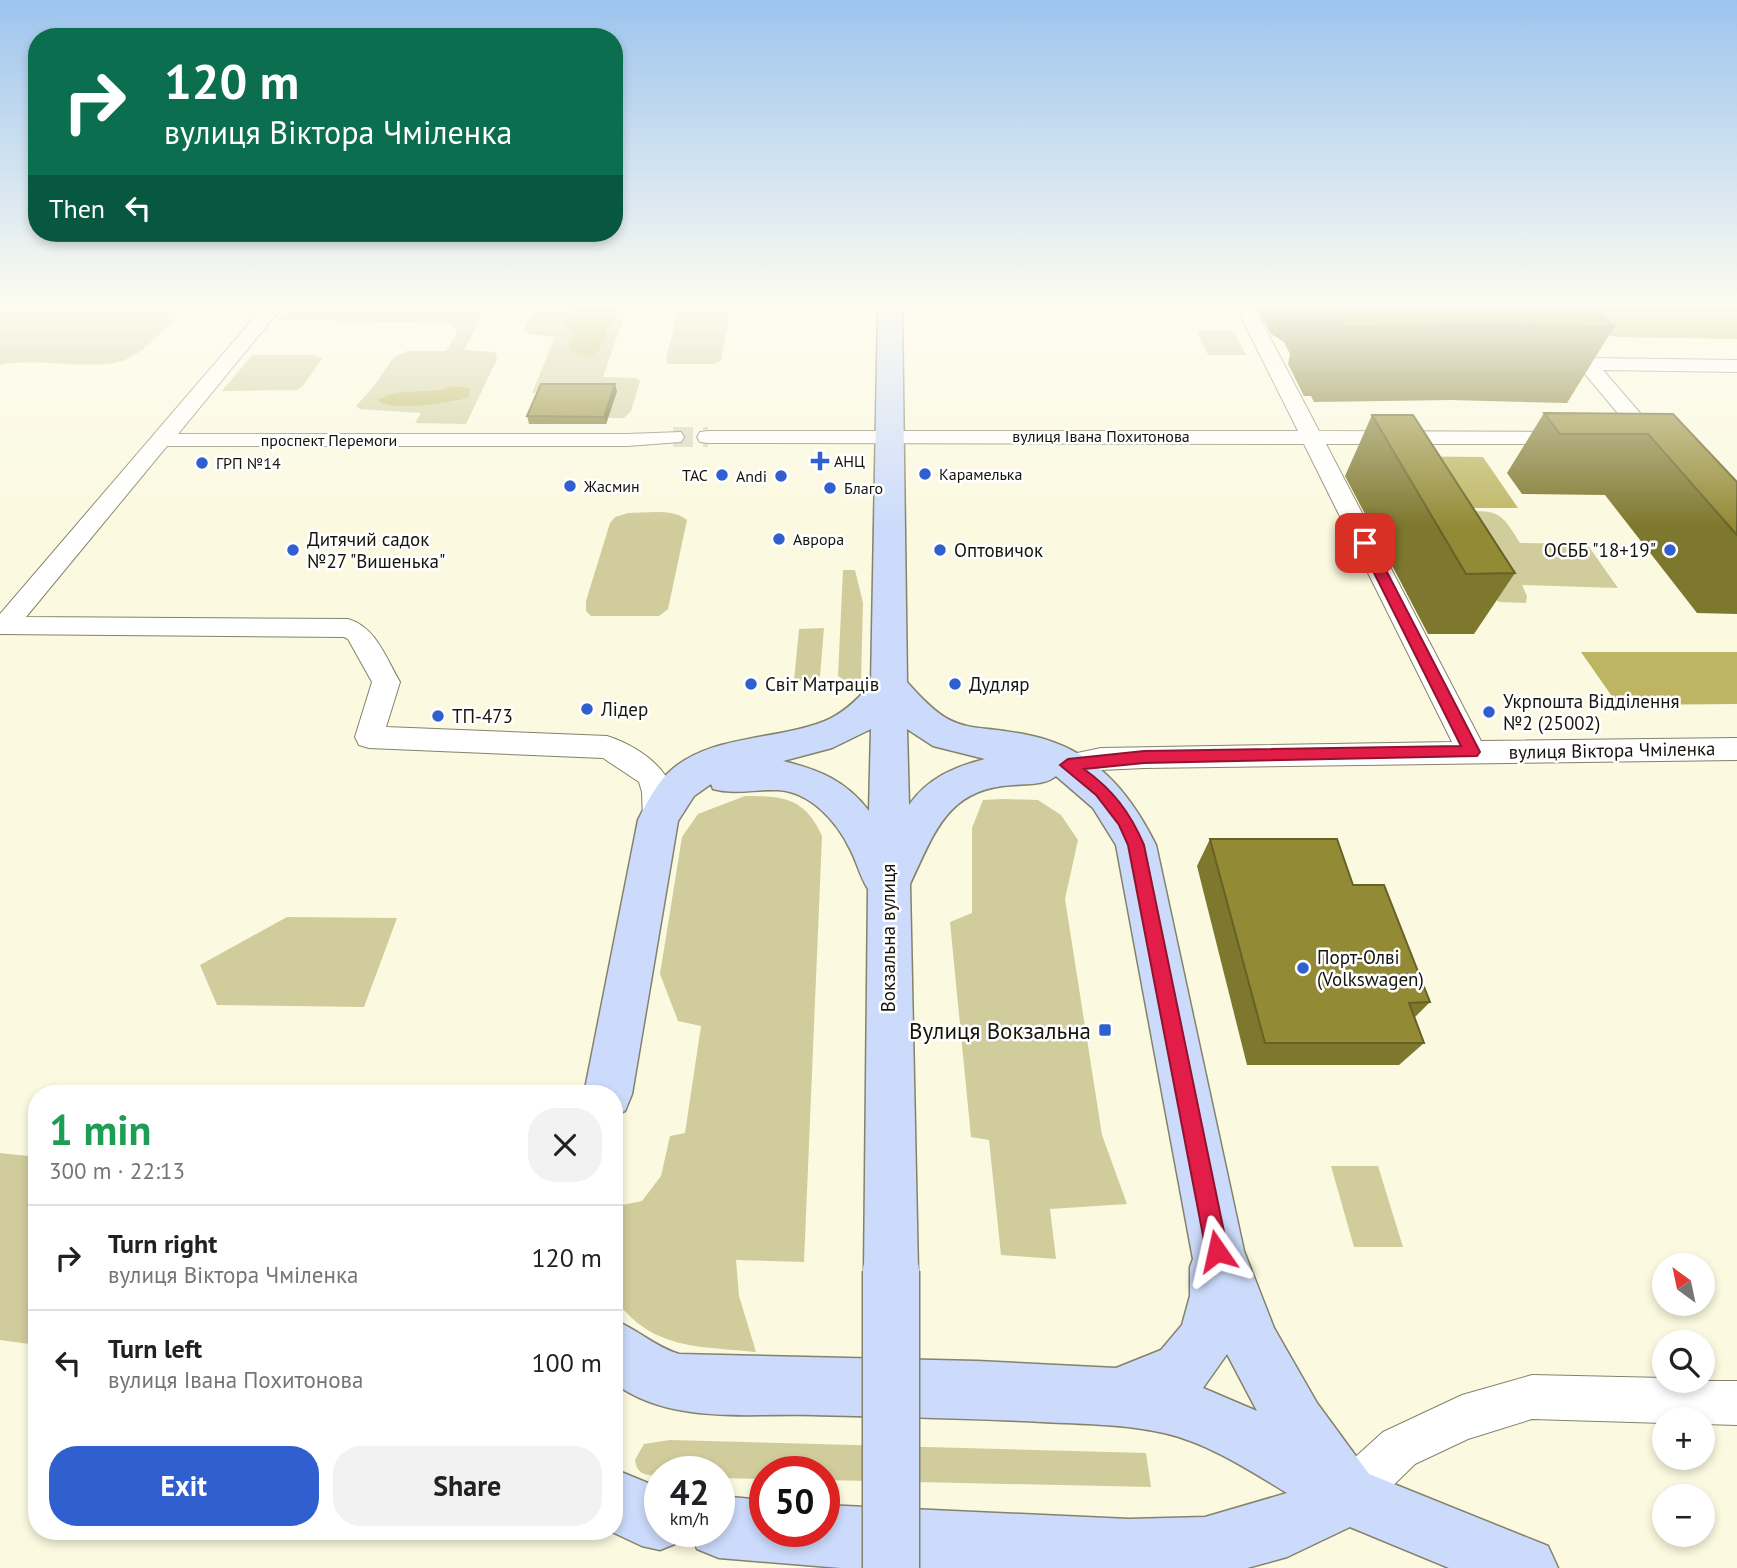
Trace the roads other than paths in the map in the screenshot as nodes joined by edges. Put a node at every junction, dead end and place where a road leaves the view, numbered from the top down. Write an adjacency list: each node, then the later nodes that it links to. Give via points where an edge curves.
1 (210, 380): 12 (street)
2 (890, 380): 7 (main road, Вокзальна вулиця)
3 (1282, 380): 8 (street)
4 (1600, 380): 11 (street)
5 (673, 437): 12 (street, проспект Перемоги)
6 (708, 437): 7 (street)
7 (890, 437): 8 (street, вулиця Івана Похитонова); 14 (main road, Вокзальна вулиця)
8 (1311, 437): 9 (street, вулиця Івана Похитонова); 16 (street)
9 (1590, 439)
10 (1618, 439): 11 (street)
11 (1651, 439): 13 (street)
12 (159, 440): 18 (street, via 4,626 348,628 358,634 386,682 369,737 607,747 654,779 660,794)
13 (1667, 458)
14 (890, 686): 17 (main road, via 914,714 944,735 964,742 1027,749); 18 (main road, via 866,712 840,730 749,754 685,781); 19 (main road, Вокзальна вулиця)
15 (1737, 749): 16 (street, вулиця Віктора Чміленка)
16 (1472, 752): 17 (street, вулиця Віктора Чміленка, via 1144,757)
17 (1068, 765): 19 (main road, via 993,772 943,792 918,821); 21 (main road, via 1102,791 1126,821 1136,845)
18 (658, 820): 19 (main road, via 686,796 721,779 746,774 796,778 819,786 852,817 870,841); 20 (main road)
19 (887, 892): 29 (main road, Вокзальна вулиця, bridge)
20 (610, 1085)
21 (1217, 1251): 23 (main road, via 1213,1323 1202,1345 1181,1371); 25 (main road, via 1263,1365 1296,1424)
22 (623, 1355): 23 (main road, via 648,1373 680,1383)
23 (1115, 1397): 25 (main road, via 1165,1404 1213,1421)
24 (1737, 1403): 25 (street, via 1532,1397 1462,1418 1398,1448)
25 (1348, 1496): 28 (main road, via 1287,1526 1205,1548 1129,1550); 30 (main road)
26 (623, 1505): 27 (main road)
27 (644, 1515)
28 (735, 1529)
29 (891, 1568)
30 (1526, 1568)

